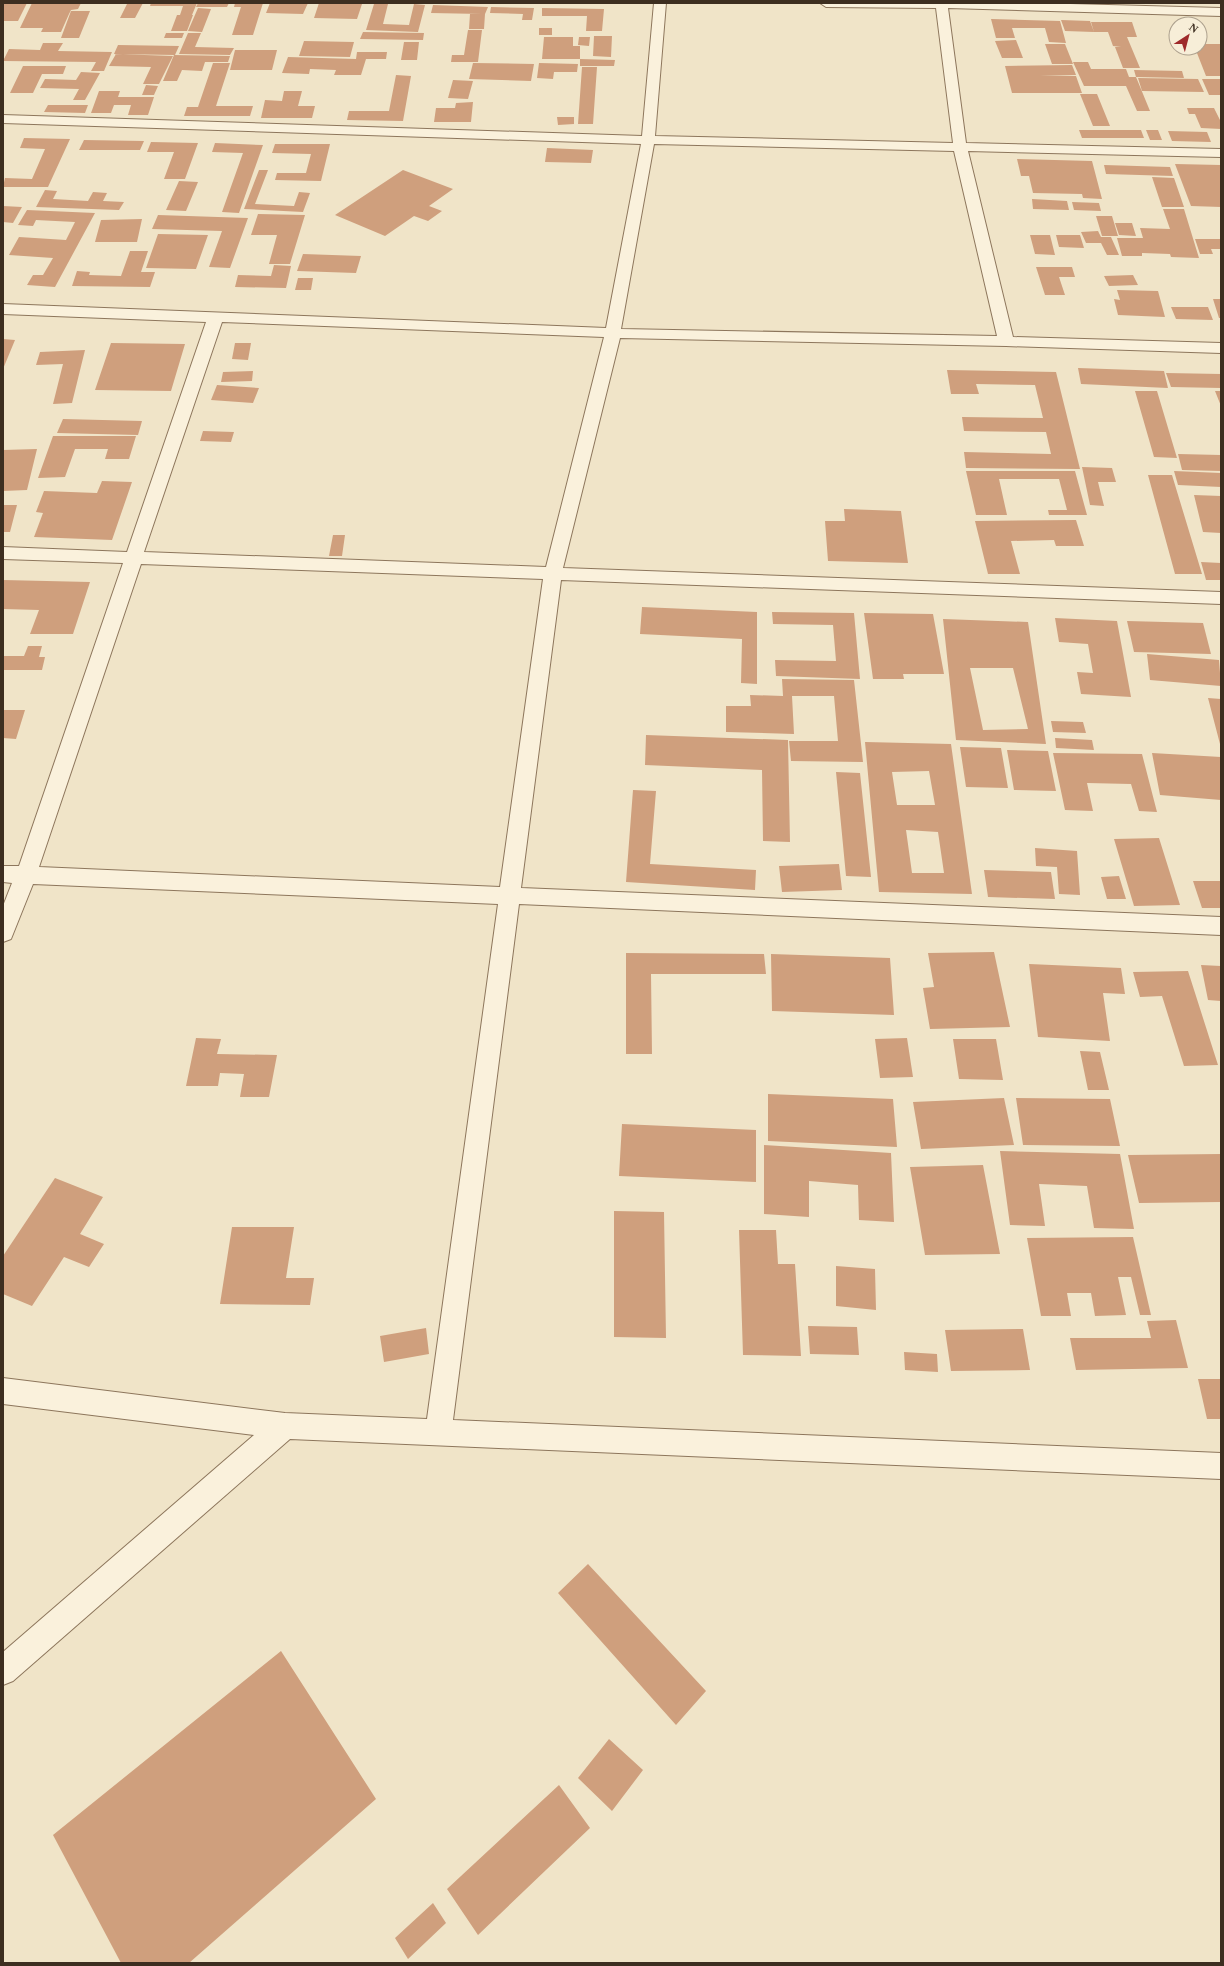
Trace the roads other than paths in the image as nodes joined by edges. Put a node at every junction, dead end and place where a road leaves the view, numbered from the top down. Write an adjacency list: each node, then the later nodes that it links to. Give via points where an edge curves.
1 (660, 3): 6 (street)
2 (826, 3): 3 (street)
3 (941, 4): 4 (street); 7 (street)
4 (1221, 12)
5 (3, 119): 6 (street)
6 (648, 140): 7 (street); 11 (street)
7 (960, 148): 8 (street); 12 (street)
8 (1221, 153)
9 (3, 309): 10 (street)
10 (216, 316): 11 (street); 15 (street)
11 (613, 333): 12 (street); 16 (street)
12 (1006, 341): 13 (street)
13 (1221, 348)
14 (3, 553): 15 (street)
15 (134, 558): 16 (street); 19 (street)
16 (553, 573): 17 (street); 20 (street)
17 (1221, 598)
18 (3, 874): 19 (street)
19 (26, 875): 20 (street); 22 (street)
20 (510, 895): 21 (street); 25 (street)
21 (1221, 926)
22 (3, 933)
23 (3, 1391): 24 (street)
24 (285, 1426): 25 (street); 27 (street)
25 (438, 1432): 26 (street)
26 (1221, 1466)
27 (3, 1671)

